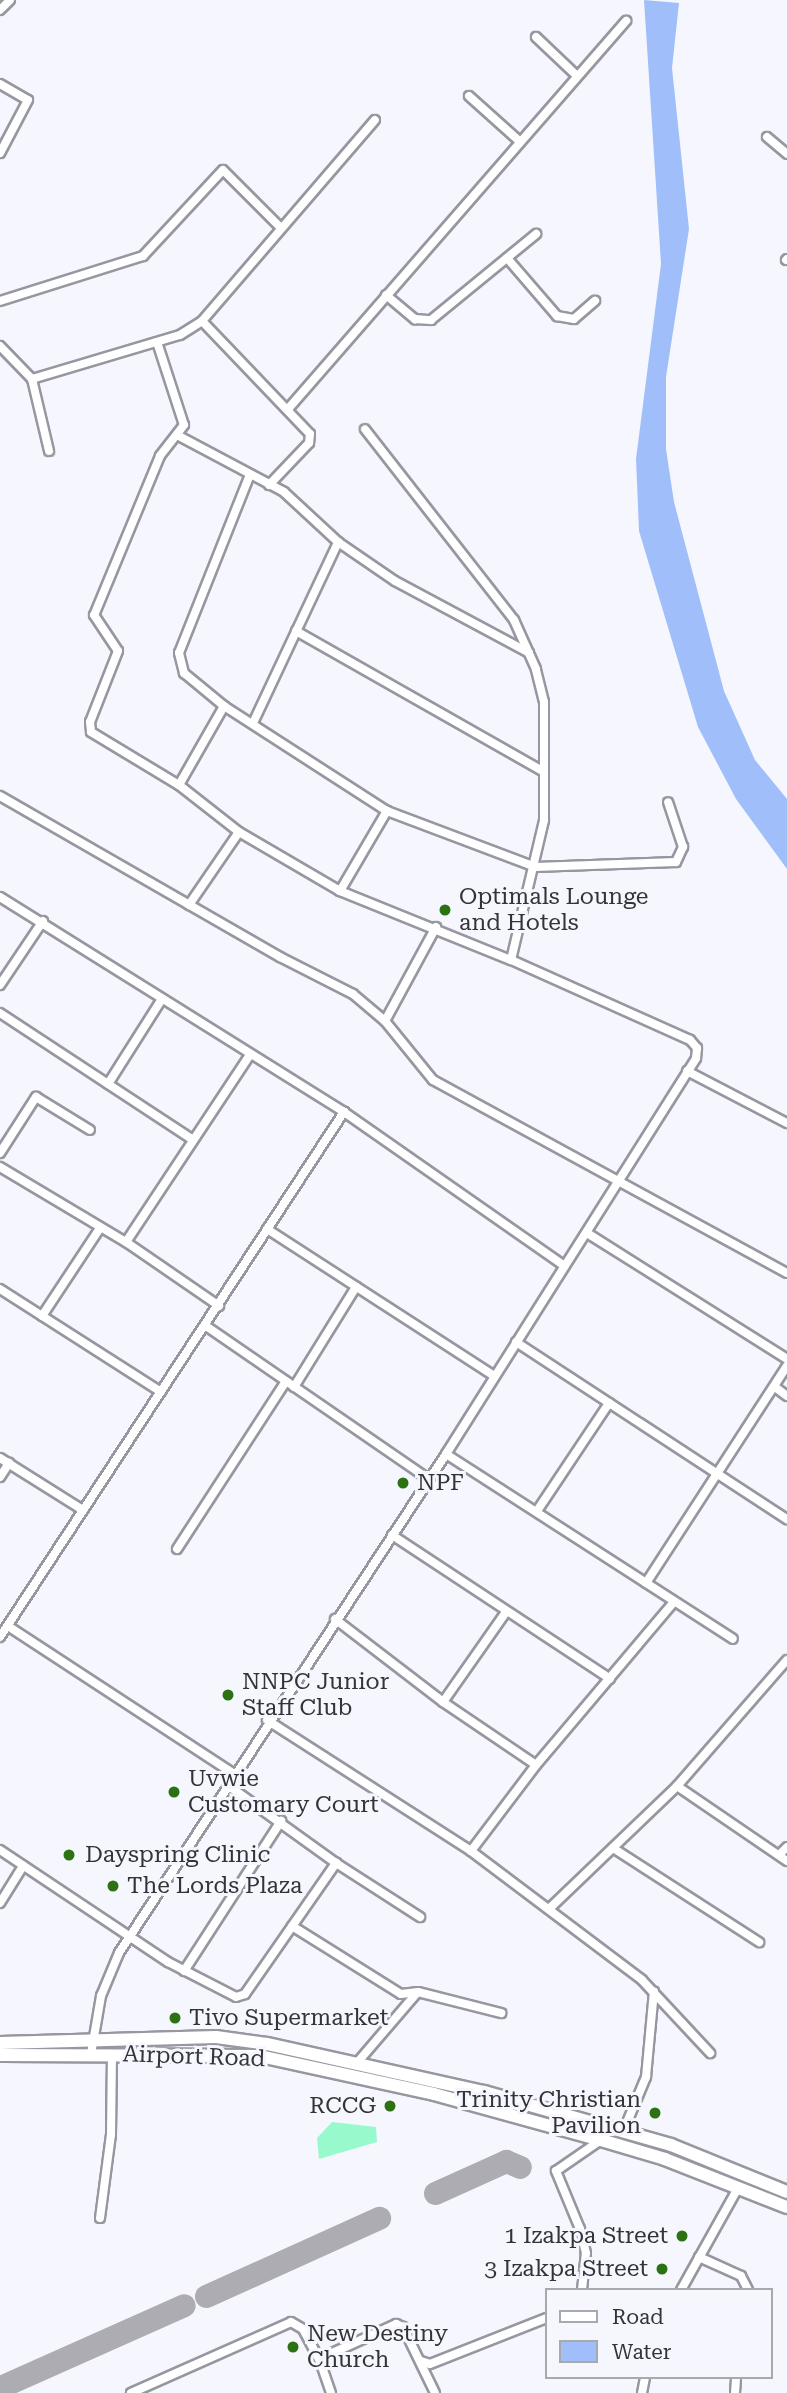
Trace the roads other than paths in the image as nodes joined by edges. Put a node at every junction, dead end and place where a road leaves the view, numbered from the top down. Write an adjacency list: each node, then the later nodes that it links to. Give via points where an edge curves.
1 (10, 0): 2 (street)
2 (0, 10)
3 (626, 20): 5 (street)
4 (536, 37): 5 (street)
5 (576, 75): 10 (street)
6 (0, 85): 11 (street, via 28,100)
7 (469, 96): 10 (street)
8 (375, 120): 13 (street)
9 (766, 137): 12 (street)
10 (518, 140): 16 (street)
11 (0, 153)
12 (787, 154)
13 (281, 228): 17 (street, via 223,170 143,256); 19 (street)
14 (536, 234): 15 (street)
15 (507, 258): 16 (street, via 431,320 415,320); 18 (street, via 557,316 574,319)
16 (386, 295): 23 (street)
17 (0, 301)
18 (595, 302)
19 (202, 321): 20 (street); 23 (street)
20 (157, 342): 22 (street); 25 (street, via 169,390 185,419)
21 (0, 346): 22 (street)
22 (32, 379): 26 (street)
23 (288, 409): 28 (street, via 310,434 309,443)
24 (365, 429): 31 (street, via 514,620)
25 (177, 435): 27 (street); 35 (street, via 160,456 94,615 118,651 90,722 97,739)
26 (48, 451)
27 (249, 477): 28 (street); 32 (street, via 179,653 184,673)
28 (269, 485): 29 (street, via 299,503)
29 (338, 542): 30 (street); 31 (street, via 396,581)
30 (296, 631): 33 (street); 34 (street)
31 (529, 653): 34 (street, via 544,702)
32 (224, 706): 33 (street); 35 (street)
33 (253, 723): 38 (street)
34 (542, 771): 40 (street, via 544,820)
35 (179, 785): 39 (street)
36 (0, 796): 43 (street)
37 (668, 802): 40 (street, via 683,847 677,862)
38 (387, 811): 40 (street); 41 (street)
39 (239, 832): 41 (street); 43 (street)
40 (535, 867): 46 (street)
41 (340, 891): 45 (street, via 397,917)
42 (0, 897): 44 (street)
43 (189, 905): 50 (street, via 353,994)
44 (43, 921): 47 (street); 48 (street)
45 (436, 928): 46 (street); 50 (street)
46 (511, 960): 52 (street, via 690,1040 697,1048)
47 (0, 985)
48 (162, 999): 51 (street); 53 (street)
49 (0, 1013): 53 (street)
50 (385, 1021): 60 (street, via 433,1080)
51 (250, 1055): 54 (street); 57 (street)
52 (687, 1071): 55 (street); 60 (street)
53 (108, 1084): 57 (street)
54 (344, 1112): 62 (street); 65 (street)
55 (787, 1123)
56 (90, 1130): 58 (street, via 36,1097)
57 (193, 1140): 64 (street)
58 (0, 1153)
59 (0, 1167): 61 (street)
60 (620, 1181): 63 (street); 66 (street)
61 (100, 1228): 64 (street); 70 (street)
62 (267, 1229): 67 (street); 69 (street)
63 (587, 1233): 65 (street); 73 (street)
64 (126, 1242): 69 (street)
65 (565, 1266): 72 (street)
66 (787, 1273)
67 (356, 1287): 75 (street); 77 (street)
68 (0, 1289): 70 (street)
69 (219, 1306): 71 (street)
70 (42, 1316): 79 (street)
71 (206, 1326): 76 (street); 79 (street)
72 (516, 1342): 75 (street); 81 (street)
73 (787, 1359)
74 (787, 1366): 78 (street)
75 (494, 1376): 82 (street)
76 (286, 1381): 77 (street); 92 (street)
77 (294, 1387): 87 (street)
78 (775, 1387): 80 (street); 85 (street)
79 (161, 1392): 88 (street)
80 (787, 1396)
81 (609, 1403): 85 (street); 89 (street)
82 (446, 1454): 87 (street); 89 (street)
83 (0, 1458): 84 (street)
84 (9, 1463): 86 (street); 88 (street)
85 (718, 1474): 90 (street); 93 (street)
86 (0, 1477)
87 (429, 1479): 91 (street)
88 (83, 1510): 97 (street)
89 (537, 1511): 93 (street)
90 (787, 1519)
91 (391, 1535): 95 (street); 96 (street)
92 (177, 1549)
93 (646, 1583): 94 (street)
94 (673, 1603): 99 (street); 101 (street)
95 (506, 1612): 101 (street); 102 (street)
96 (335, 1619): 102 (street); 103 (street)
97 (8, 1626): 98 (street); 105 (street)
98 (0, 1637)
99 (733, 1639)
100 (787, 1661): 107 (street)
101 (610, 1679): 104 (street)
102 (443, 1702): 104 (street)
103 (267, 1720): 105 (street); 112 (street)
104 (536, 1765): 112 (street)
105 (236, 1775): 106 (street)
106 (229, 1786): 108 (street); 121 (street)
107 (677, 1786): 110 (street); 113 (street)
108 (281, 1821): 115 (street); 123 (street)
109 (787, 1847): 113 (street)
110 (613, 1848): 118 (street); 122 (street)
111 (0, 1850): 116 (street)
112 (471, 1851): 118 (street)
113 (779, 1855): 114 (street)
114 (787, 1861)
115 (336, 1863): 119 (street); 120 (street)
116 (23, 1866): 117 (street); 121 (street)
117 (0, 1903)
118 (551, 1908): 125 (street)
119 (420, 1917)
120 (292, 1926): 123 (street, via 245,1994 236,1997 217,1991); 124 (street, via 401,1994)
121 (130, 1937): 123 (street); 127 (street, via 101,1996)
122 (759, 1942)
123 (184, 1971)
124 (418, 1992): 126 (street); 133 (street)
125 (654, 1992): 129 (street); 135 (street, via 646,2077)
126 (501, 2013)
127 (92, 2040): 128 (main road, Airport Road); 130 (street); 133 (main road, Airport Road, via 216,2038)
128 (0, 2043)
129 (710, 2053)
130 (91, 2054): 131 (main road, Airport Road); 132 (main road, Airport Road)
131 (112, 2054): 134 (main road, Airport Road, via 260,2056); 140 (street, via 111,2135)
132 (0, 2055)
133 (356, 2064): 134 (main road, Airport Road)
134 (435, 2088): 135 (main road, Airport Road); 136 (main road, Airport Road)
135 (623, 2132): 138 (main road, Airport Road)
136 (601, 2140): 137 (main road, Airport Road); 142 (street, via 556,2171 586,2253)
137 (738, 2188): 139 (main road, Airport Road); 141 (street)
138 (787, 2192)
139 (787, 2207)
140 (100, 2218)
141 (699, 2257): 143 (street); 144 (street, via 741,2276)
142 (582, 2288)
143 (682, 2288)
144 (747, 2288)
145 (546, 2318): 147 (street, via 430,2364)
146 (319, 2359): 147 (street, via 396,2324 403,2327); 148 (street, via 303,2329 291,2322); 149 (street)
147 (421, 2361): 150 (street)
148 (131, 2393)
149 (331, 2393)
150 (435, 2393)

